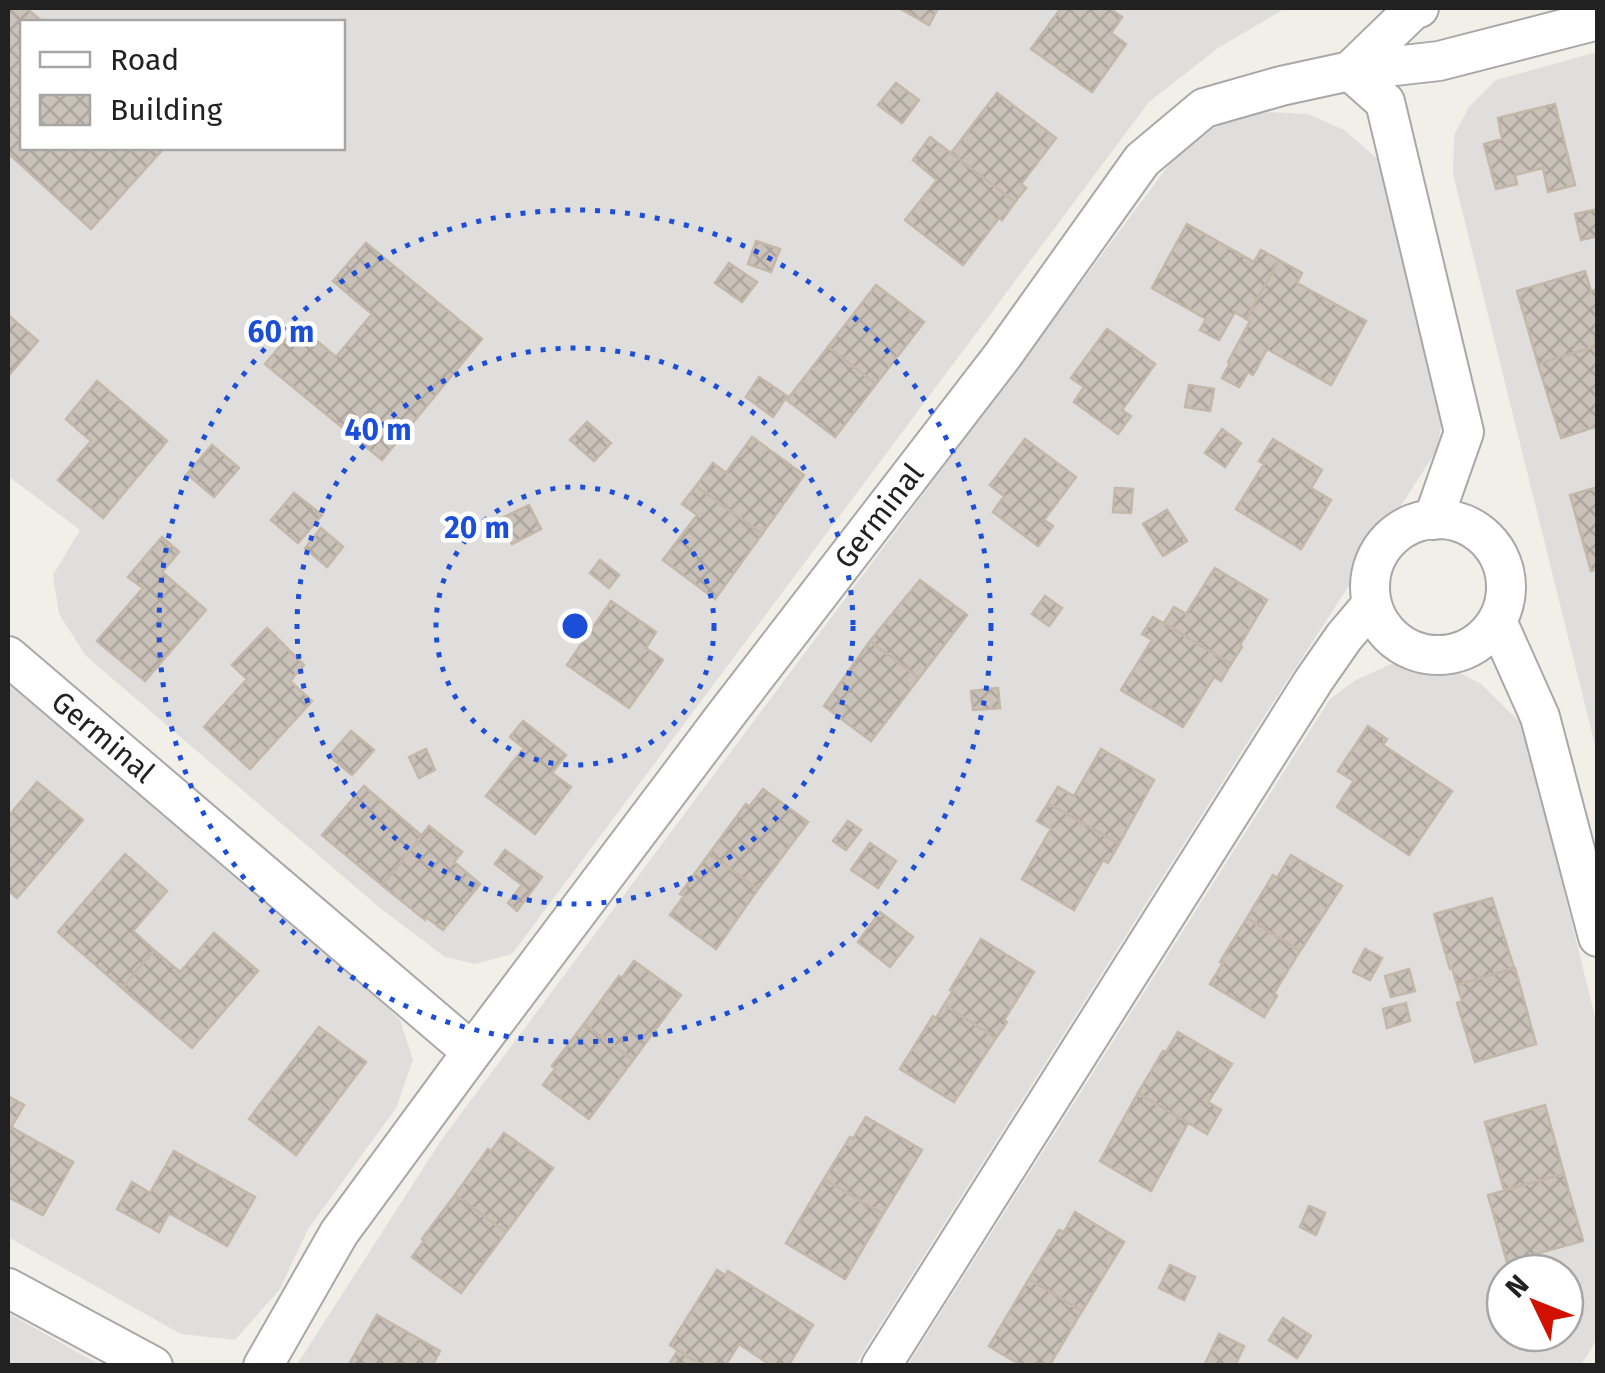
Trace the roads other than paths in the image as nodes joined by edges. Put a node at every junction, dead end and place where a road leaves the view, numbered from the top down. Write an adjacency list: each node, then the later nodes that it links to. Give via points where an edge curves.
1 (1419, 8): 3 (street)
2 (1598, 20): 3 (street, Germinal, via 1439,62)
3 (1350, 71): 4 (street, via 1385,102 1464,432); 9 (street, Germinal, via 1204,108 1142,160 1004,355)
4 (1433, 520): 5 (street, via 1396,532 1379,552 1370,578); 6 (street, via 1473,528 1493,546 1506,582)
5 (1372, 604): 6 (street, via 1384,629 1403,646 1429,655 1456,654 1480,642); 13 (street, via 1314,680)
6 (1497, 621): 8 (street, via 1540,717)
7 (8, 656): 9 (street, Germinal)
8 (1598, 937)
9 (472, 1052): 12 (street, Germinal, via 338,1233)
10 (8, 1288): 11 (street)
11 (154, 1366)
12 (263, 1366)
13 (881, 1366)

